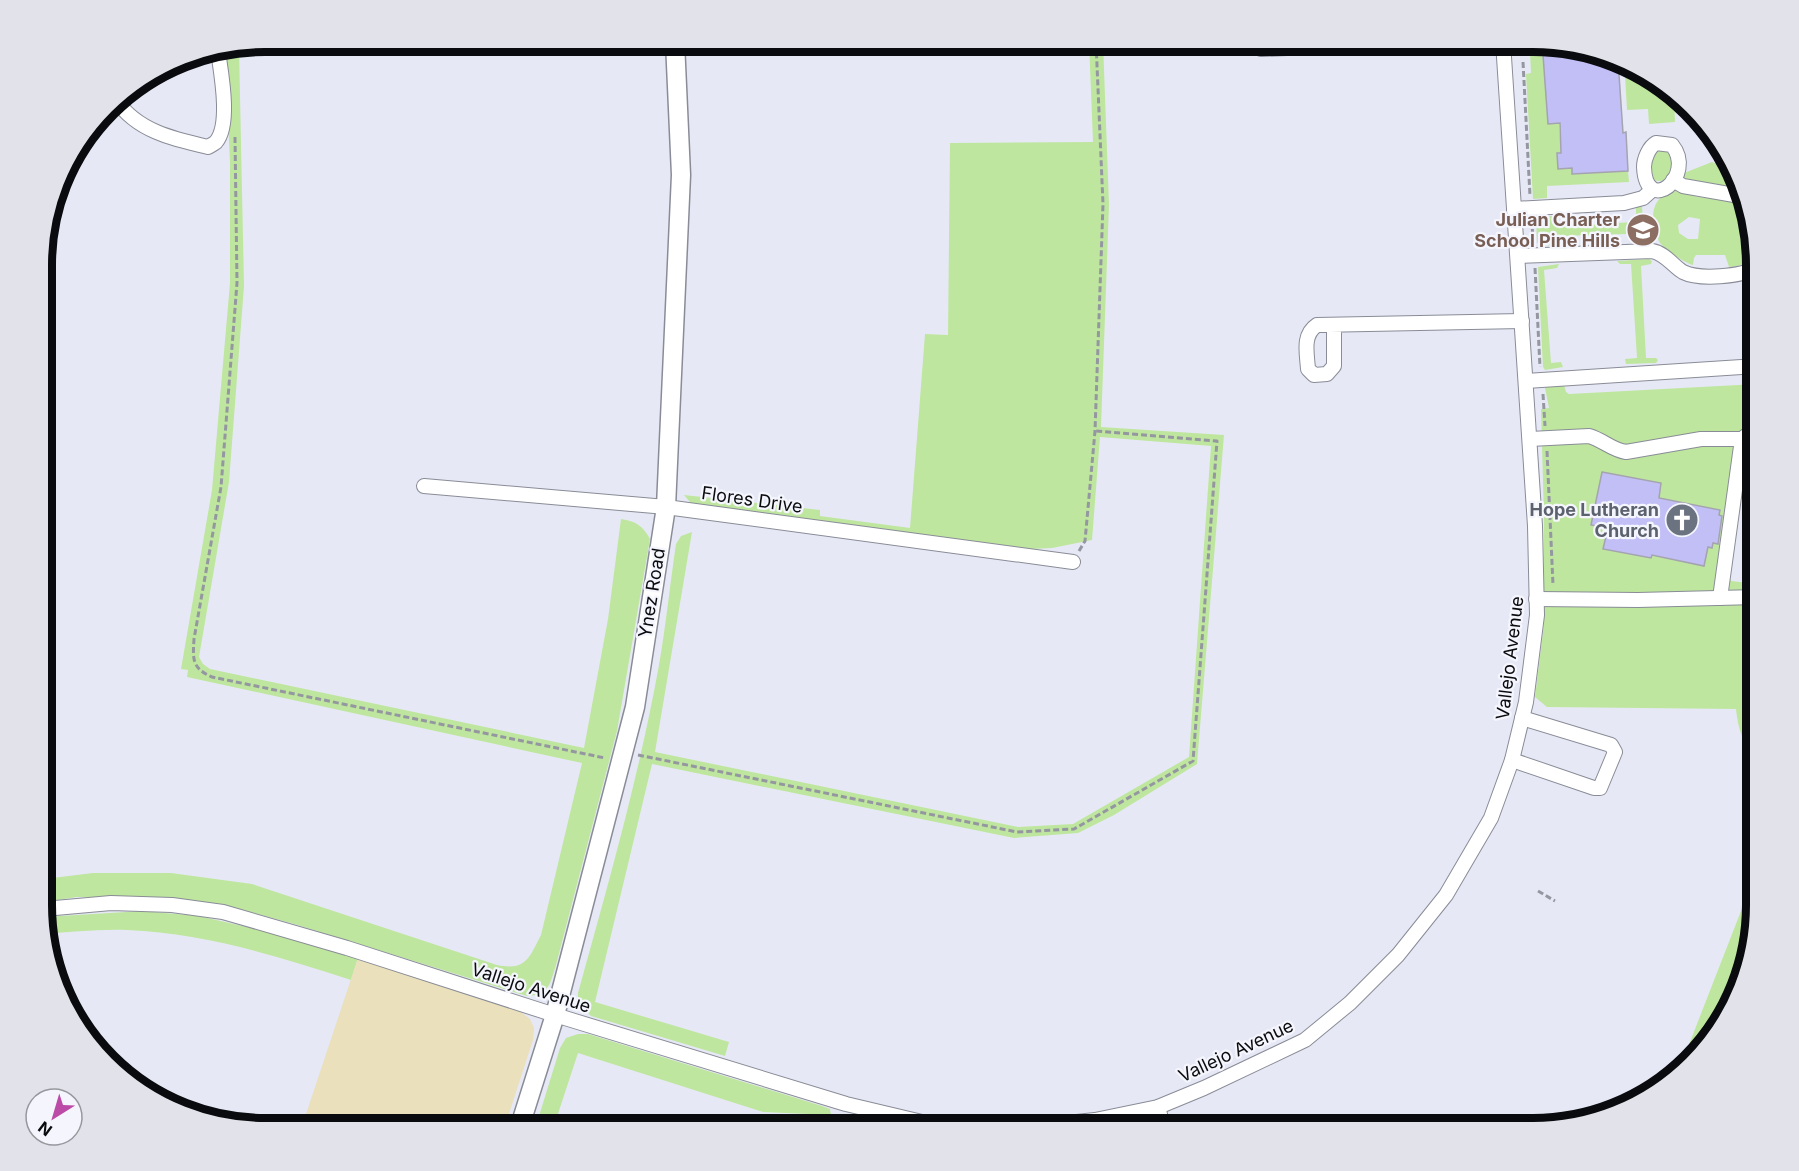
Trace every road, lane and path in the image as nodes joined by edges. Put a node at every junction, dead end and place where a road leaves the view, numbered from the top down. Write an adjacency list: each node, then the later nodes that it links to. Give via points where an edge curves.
1 (675, 52): 25 (main road, Ynez Road, via 681,175)
2 (1096, 52): 26 (path, via 1103,204 1095,431 1085,541)
3 (1504, 52): 11 (street, Vallejo Avenue)
4 (1517, 52): 10 (path)
5 (219, 58): 6 (street, via 223,125 216,142 208,147 144,127)
6 (121, 109)
7 (1674, 180): 8 (street, via 1666,187); 8 (street, via 1679,171 1675,149 1656,143 1644,161 1645,179); 9 (street, via 1683,186)
8 (1652, 190): 10 (street, via 1643,198 1624,203)
9 (1734, 195)
10 (1531, 208): 11 (street); 13 (path)
11 (1515, 209): 12 (street, Vallejo Avenue)
12 (1518, 256): 13 (street); 15 (street, Vallejo Avenue)
13 (1534, 256): 14 (street, via 1649,251 1693,275); 18 (path)
14 (1746, 273)
15 (1522, 321): 16 (street); 19 (street, Vallejo Avenue)
16 (1334, 325)
17 (1746, 367): 18 (street)
18 (1540, 380): 19 (street); 21 (path)
19 (1526, 381): 22 (street, Vallejo Avenue)
20 (1746, 436): 23 (street)
21 (1545, 438): 22 (street); 23 (street, via 1588,436 1626,452 1701,440); 29 (path, via 1553,584)
22 (1530, 439): 29 (street, Vallejo Avenue)
23 (1742, 439): 28 (street)
24 (424, 486): 25 (street, Flores Drive)
25 (666, 507): 26 (street, Flores Drive); 35 (main road, Ynez Road, via 635,707)
26 (1073, 562)
27 (1746, 597): 28 (street)
28 (1720, 598): 29 (street)
29 (1543, 599): 30 (street, Vallejo Avenue)
30 (1522, 717): 31 (street, Vallejo Avenue); 31 (street, via 1611,745 1615,752 1600,788)
31 (1512, 760): 36 (street, Vallejo Avenue, via 1491,818 1446,895 1398,955 1350,1003 1305,1040)
32 (1538, 891): 33 (path)
33 (1555, 901)
34 (52, 908): 35 (street, Vallejo Avenue, via 111,903 222,912)
35 (555, 1015): 37 (main road, Ynez Road); 38 (street, Vallejo Avenue, via 846,1104)
36 (1158, 1107): 39 (street, Vallejo Avenue); 40 (street)
37 (522, 1118)
38 (905, 1118)
39 (1105, 1118)
40 (1161, 1118)

